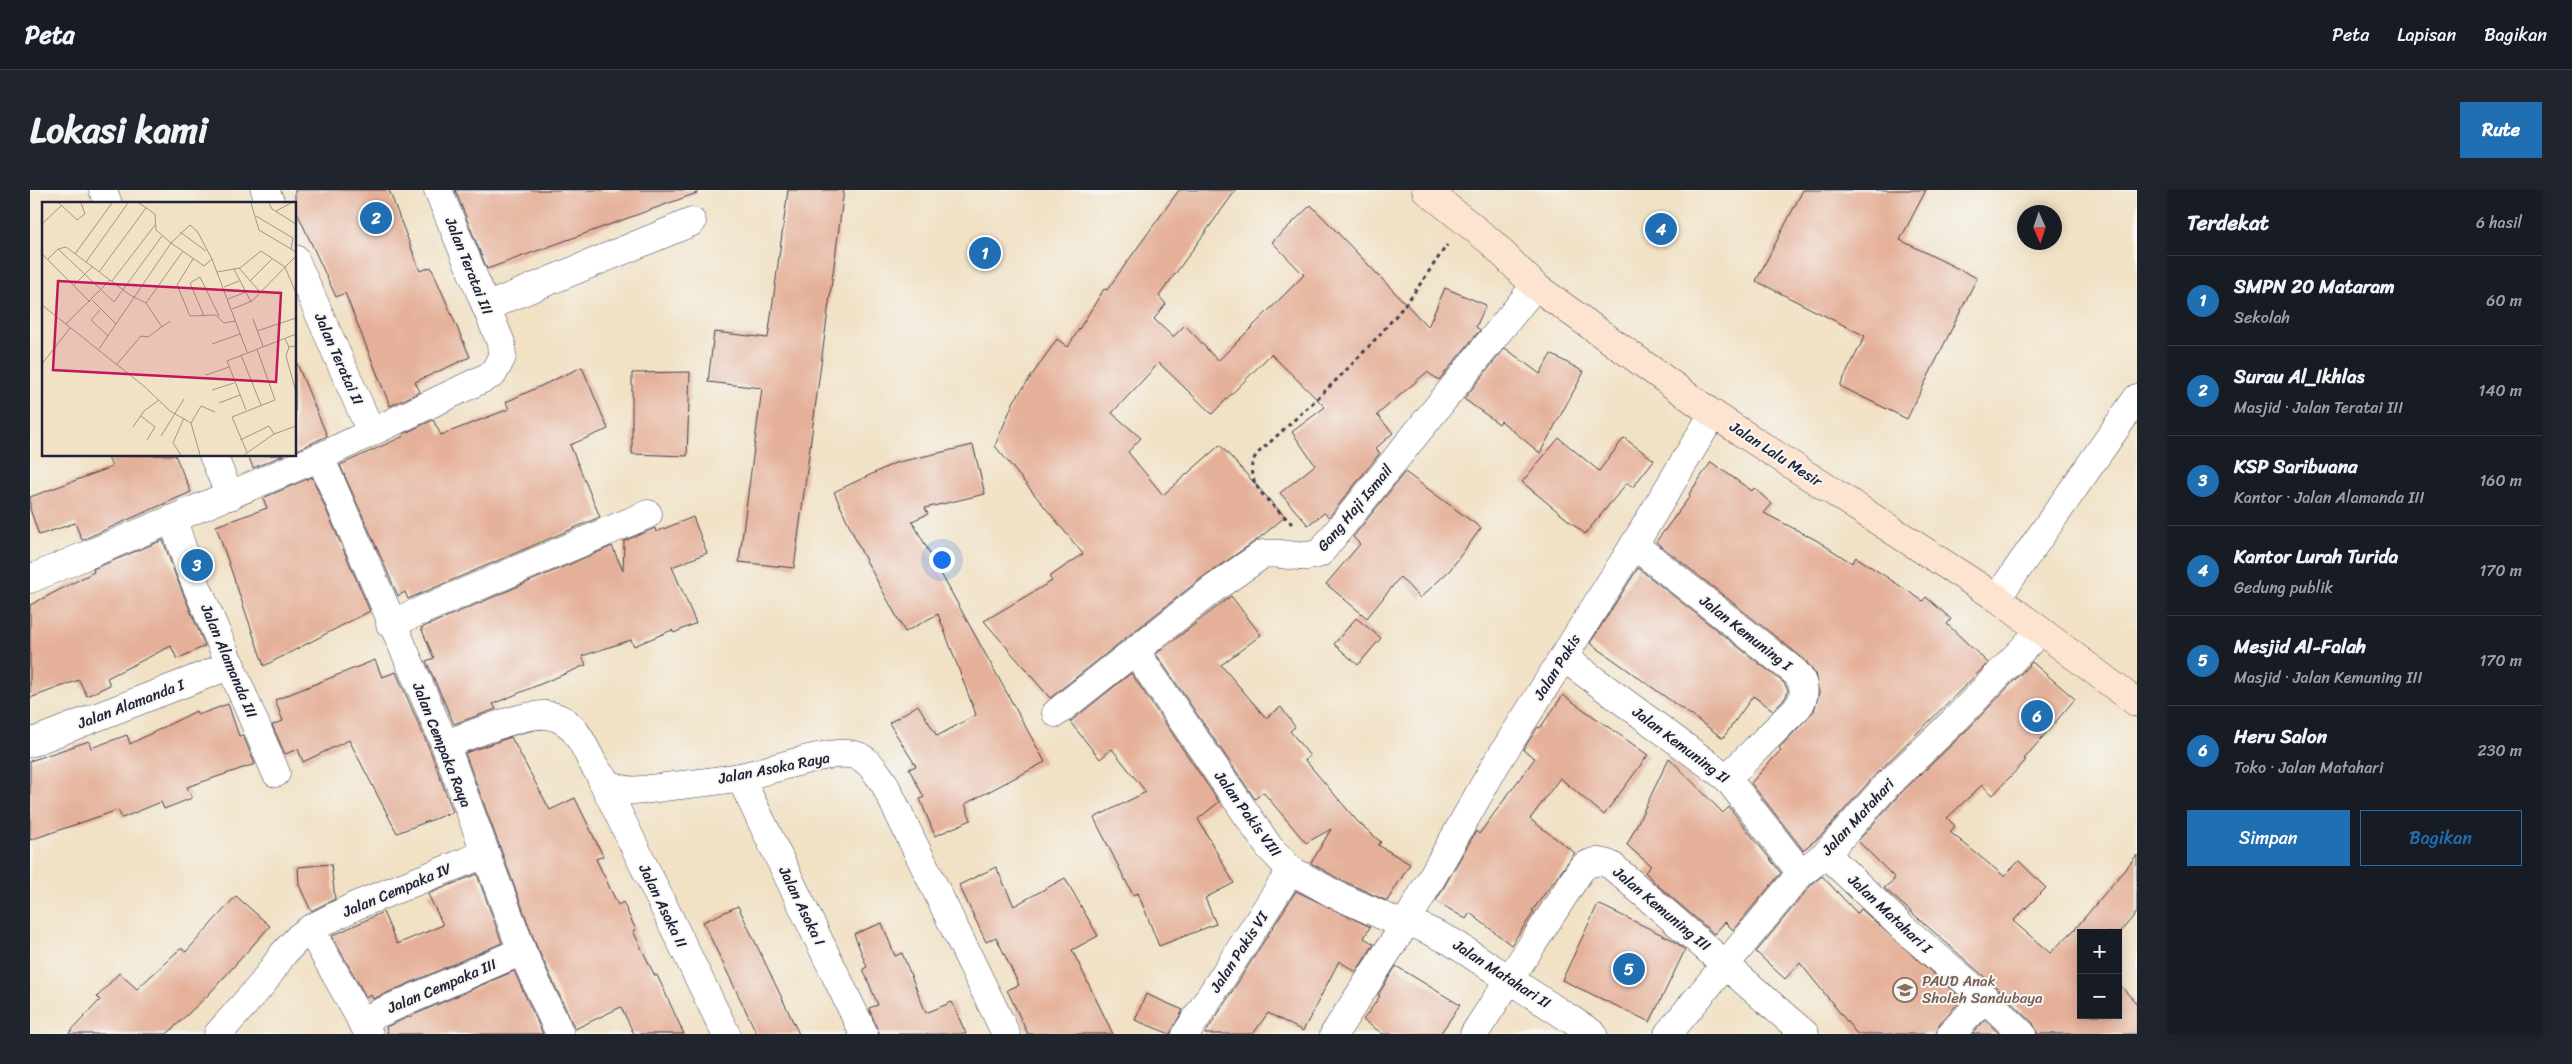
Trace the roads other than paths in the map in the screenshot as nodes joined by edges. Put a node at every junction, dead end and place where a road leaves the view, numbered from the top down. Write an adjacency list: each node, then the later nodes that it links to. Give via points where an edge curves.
1 (102, 190): 5 (street)
2 (265, 190): 6 (street)
3 (438, 190): 10 (street, Jalan Teratai III)
4 (1426, 190): 9 (street, Jalan Lalu Mesir, via 1491,242)
5 (107, 202)
6 (270, 202)
7 (692, 222): 10 (street)
8 (296, 261): 13 (street, Jalan Teratai II)
9 (1535, 286): 12 (street, Jalan Lalu Mesir); 24 (street, Gang Haji Ismail, via 1320,553 1306,558 1263,554)
10 (486, 307): 13 (street, Jalan Teratai III, via 501,342 501,362 489,376)
11 (2137, 398): 21 (street)
12 (1713, 414): 19 (street, Jalan Pakis); 21 (street, Jalan Lalu Mesir)
13 (372, 432): 15 (street)
14 (213, 456): 16 (street)
15 (320, 458): 16 (street); 22 (street, Jalan Cempaka Raya)
16 (230, 496): 18 (street)
17 (648, 514): 22 (street)
18 (173, 520): 20 (street); 26 (street, Jalan Alamanda III, via 189,568)
19 (1634, 545): 25 (street, Jalan Pakis); 34 (street, Jalan Kemuning I, via 1795,672 1802,683 1804,695 1798,707)
20 (30, 579)
21 (1997, 598): 23 (street, Jalan Lalu Mesir)
22 (390, 624): 30 (street, Jalan Cempaka Raya)
23 (2040, 631): 27 (street, Jalan Lalu Mesir); 36 (street, Jalan Matahari, via 1887,785)
24 (1135, 651): 28 (street, Gang Haji Ismail); 37 (street, Jalan Pakis VIII, via 1270,847)
25 (1563, 657): 34 (street, Jalan Kemuning II); 39 (street, Jalan Pakis, via 1496,764)
26 (231, 665): 29 (street, Jalan Alamanda I); 31 (street, Jalan Alamanda III)
27 (2137, 703)
28 (1056, 713)
29 (30, 743)
30 (445, 744): 33 (street, via 529,717 552,716 578,734); 35 (street, Jalan Cempaka Raya)
31 (276, 773)
32 (740, 777): 33 (street, Jalan Asoka Raya, via 630,791 611,786); 49 (street, Jalan Asoka I); 50 (street, Jalan Asoka Raya, via 825,756 854,755 867,761 884,783)
33 (601, 778): 48 (street, Jalan Asoka II)
34 (1727, 778): 38 (street, Jalan Kemuning II)
35 (485, 854): 40 (street, Jalan Cempaka IV, via 357,905); 41 (street, Jalan Cempaka Raya)
36 (1826, 854): 38 (street, Jalan Matahari); 44 (street, Jalan Matahari I, via 1902,927)
37 (1291, 870): 39 (street, Jalan Pakis VIII, via 1356,904); 51 (street, Jalan Pakis VI)
38 (1801, 873): 42 (street, Jalan Matahari)
39 (1406, 923): 43 (street, Jalan Matahari II, via 1436,933); 52 (street, Jalan Pakis)
40 (310, 929): 45 (street); 46 (street, Jalan Cempaka IV, via 283,954)
41 (522, 951): 45 (street, Jalan Cempaka III); 47 (street, Jalan Cempaka Raya)
42 (1725, 963): 43 (street, Jalan Kemuning III, via 1612,866 1594,862 1581,869); 55 (street, Jalan Matahari); 56 (street, Jalan Kemuning III)
43 (1508, 979): 53 (street, Jalan Kemuning III); 54 (street, Jalan Matahari II)
44 (1985, 998): 57 (street); 58 (street, Jalan Matahari I)
45 (365, 1027)
46 (226, 1031)
47 (560, 1034)
48 (726, 1034)
49 (864, 1034)
50 (1006, 1034)
51 (1186, 1034)
52 (1334, 1034)
53 (1474, 1034)
54 (1593, 1034)
55 (1668, 1034)
56 (1805, 1034)
57 (1951, 1034)
58 (2022, 1034)

